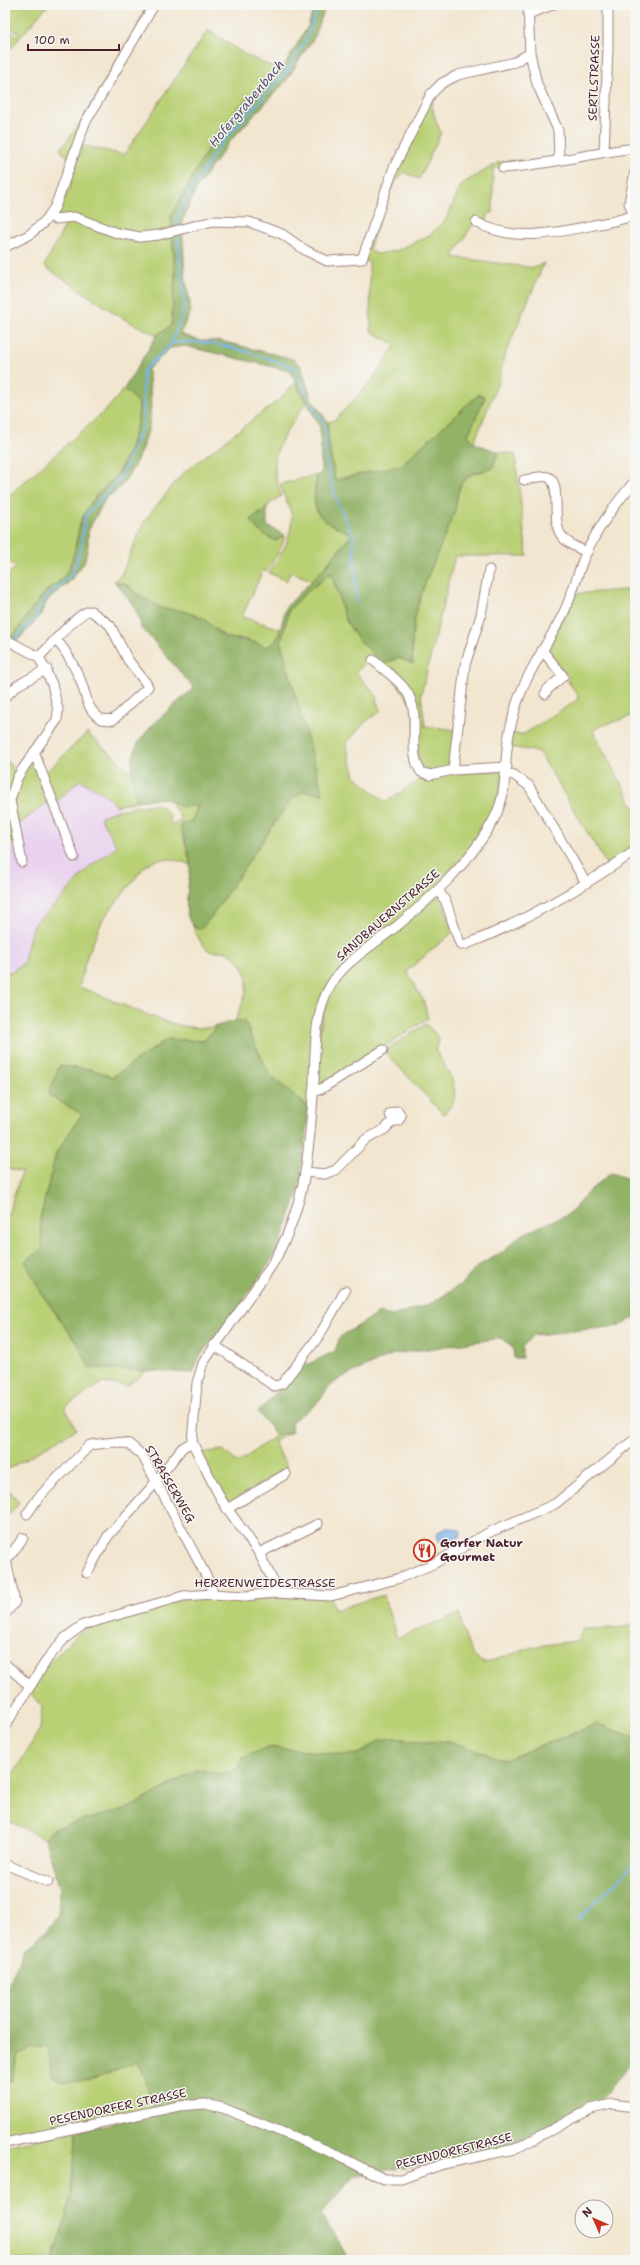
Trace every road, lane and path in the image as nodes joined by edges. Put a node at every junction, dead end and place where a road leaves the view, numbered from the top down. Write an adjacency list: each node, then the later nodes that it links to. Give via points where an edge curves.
1 (154, 5): 11 (street, via 85,123 63,189)
2 (552, 5): 4 (street)
3 (608, 5): 7 (street, SERTLSTRASSE)
4 (528, 9): 5 (street)
5 (530, 53): 8 (street, via 536,84 558,130); 11 (street, via 515,62 458,75 436,88 425,104 394,168 362,259 327,261 282,234 249,222 213,221 140,237 117,233 78,218 55,219)
6 (635, 148): 7 (street)
7 (604, 152): 8 (street)
8 (559, 159): 9 (street)
9 (503, 168)
10 (635, 172): 12 (street, via 630,196)
11 (49, 216): 14 (street, via 29,235)
12 (634, 216): 13 (street, via 536,234 501,232)
13 (476, 222)
14 (5, 247)
15 (524, 480): 17 (street, via 548,477 554,481 555,519 558,531 568,542)
16 (635, 481): 17 (street, SANDBAUERNSTRASSE, via 615,506)
17 (587, 552): 21 (street, SANDBAUERNSTRASSE, via 569,602)
18 (489, 570): 28 (street, via 481,615 465,665)
19 (56, 640): 19 (street, via 84,611 95,613 110,625 128,660 148,687 113,720 101,719 88,706 80,680 62,646); 22 (street)
20 (9, 642): 22 (street)
21 (542, 650): 25 (street, via 563,676); 29 (street, SANDBAUERNSTRASSE, via 516,706 508,740)
22 (40, 657): 24 (street)
23 (373, 660): 28 (street, via 410,698 417,763 421,772 430,775)
24 (47, 669): 26 (street); 27 (street, via 58,715 53,727)
25 (545, 694)
26 (5, 697)
27 (34, 752): 31 (street); 32 (street, via 18,778 10,800)
28 (453, 770): 29 (street)
29 (507, 770): 33 (street, via 530,786); 34 (street, SANDBAUERNSTRASSE, via 502,799 489,829)
30 (635, 850): 33 (street)
31 (74, 857)
32 (22, 862)
33 (586, 883): 34 (street, via 505,929 462,945 446,902)
34 (438, 890): 36 (street, SANDBAUERNSTRASSE, via 344,968 334,980 326,993 318,1023)
35 (384, 1050): 36 (street, via 321,1090)
36 (313, 1092): 38 (street, SANDBAUERNSTRASSE)
37 (393, 1121): 38 (street, via 385,1129 365,1140 336,1170 325,1174)
38 (306, 1172): 40 (street, SANDBAUERNSTRASSE, via 300,1200 280,1252 255,1291)
39 (345, 1291): 40 (street, via 319,1336 278,1386 274,1386)
40 (214, 1345): 42 (street, SANDBAUERNSTRASSE, via 200,1372)
41 (635, 1439): 51 (street, HERRENWEIDESTRASSE, via 555,1504 490,1532 433,1564 407,1575 336,1595)
42 (192, 1442): 44 (street, via 184,1445); 45 (street)
43 (286, 1474): 45 (street)
44 (157, 1481): 46 (street, STRASSERWEG, via 142,1455 129,1444 95,1443 86,1448 38,1498); 50 (street, via 108,1536); 52 (street, STRASSERWEG, via 212,1585)
45 (227, 1509): 49 (street)
46 (27, 1514)
47 (318, 1524): 49 (street)
48 (23, 1538): 53 (street, via 6,1561 15,1602)
49 (259, 1553): 51 (street, via 273,1581)
50 (87, 1573)
51 (275, 1593): 52 (street, HERRENWEIDESTRASSE, via 245,1596)
52 (213, 1594): 55 (street, HERRENWEIDESTRASSE, via 172,1598 83,1625 56,1648)
53 (5, 1614)
54 (5, 1664): 55 (street)
55 (30, 1686): 56 (street, HERRENWEIDESTRASSE)
56 (5, 1726)
57 (5, 1864): 58 (street)
58 (48, 1882)
59 (635, 2107): 61 (street, PESENDORFSTRASSE, via 612,2104 591,2108 515,2149 443,2164 401,2178 384,2179)
60 (5, 2143): 61 (street, PESENDORFER STRASSE, via 179,2106 205,2104 272,2128)
61 (367, 2170)

